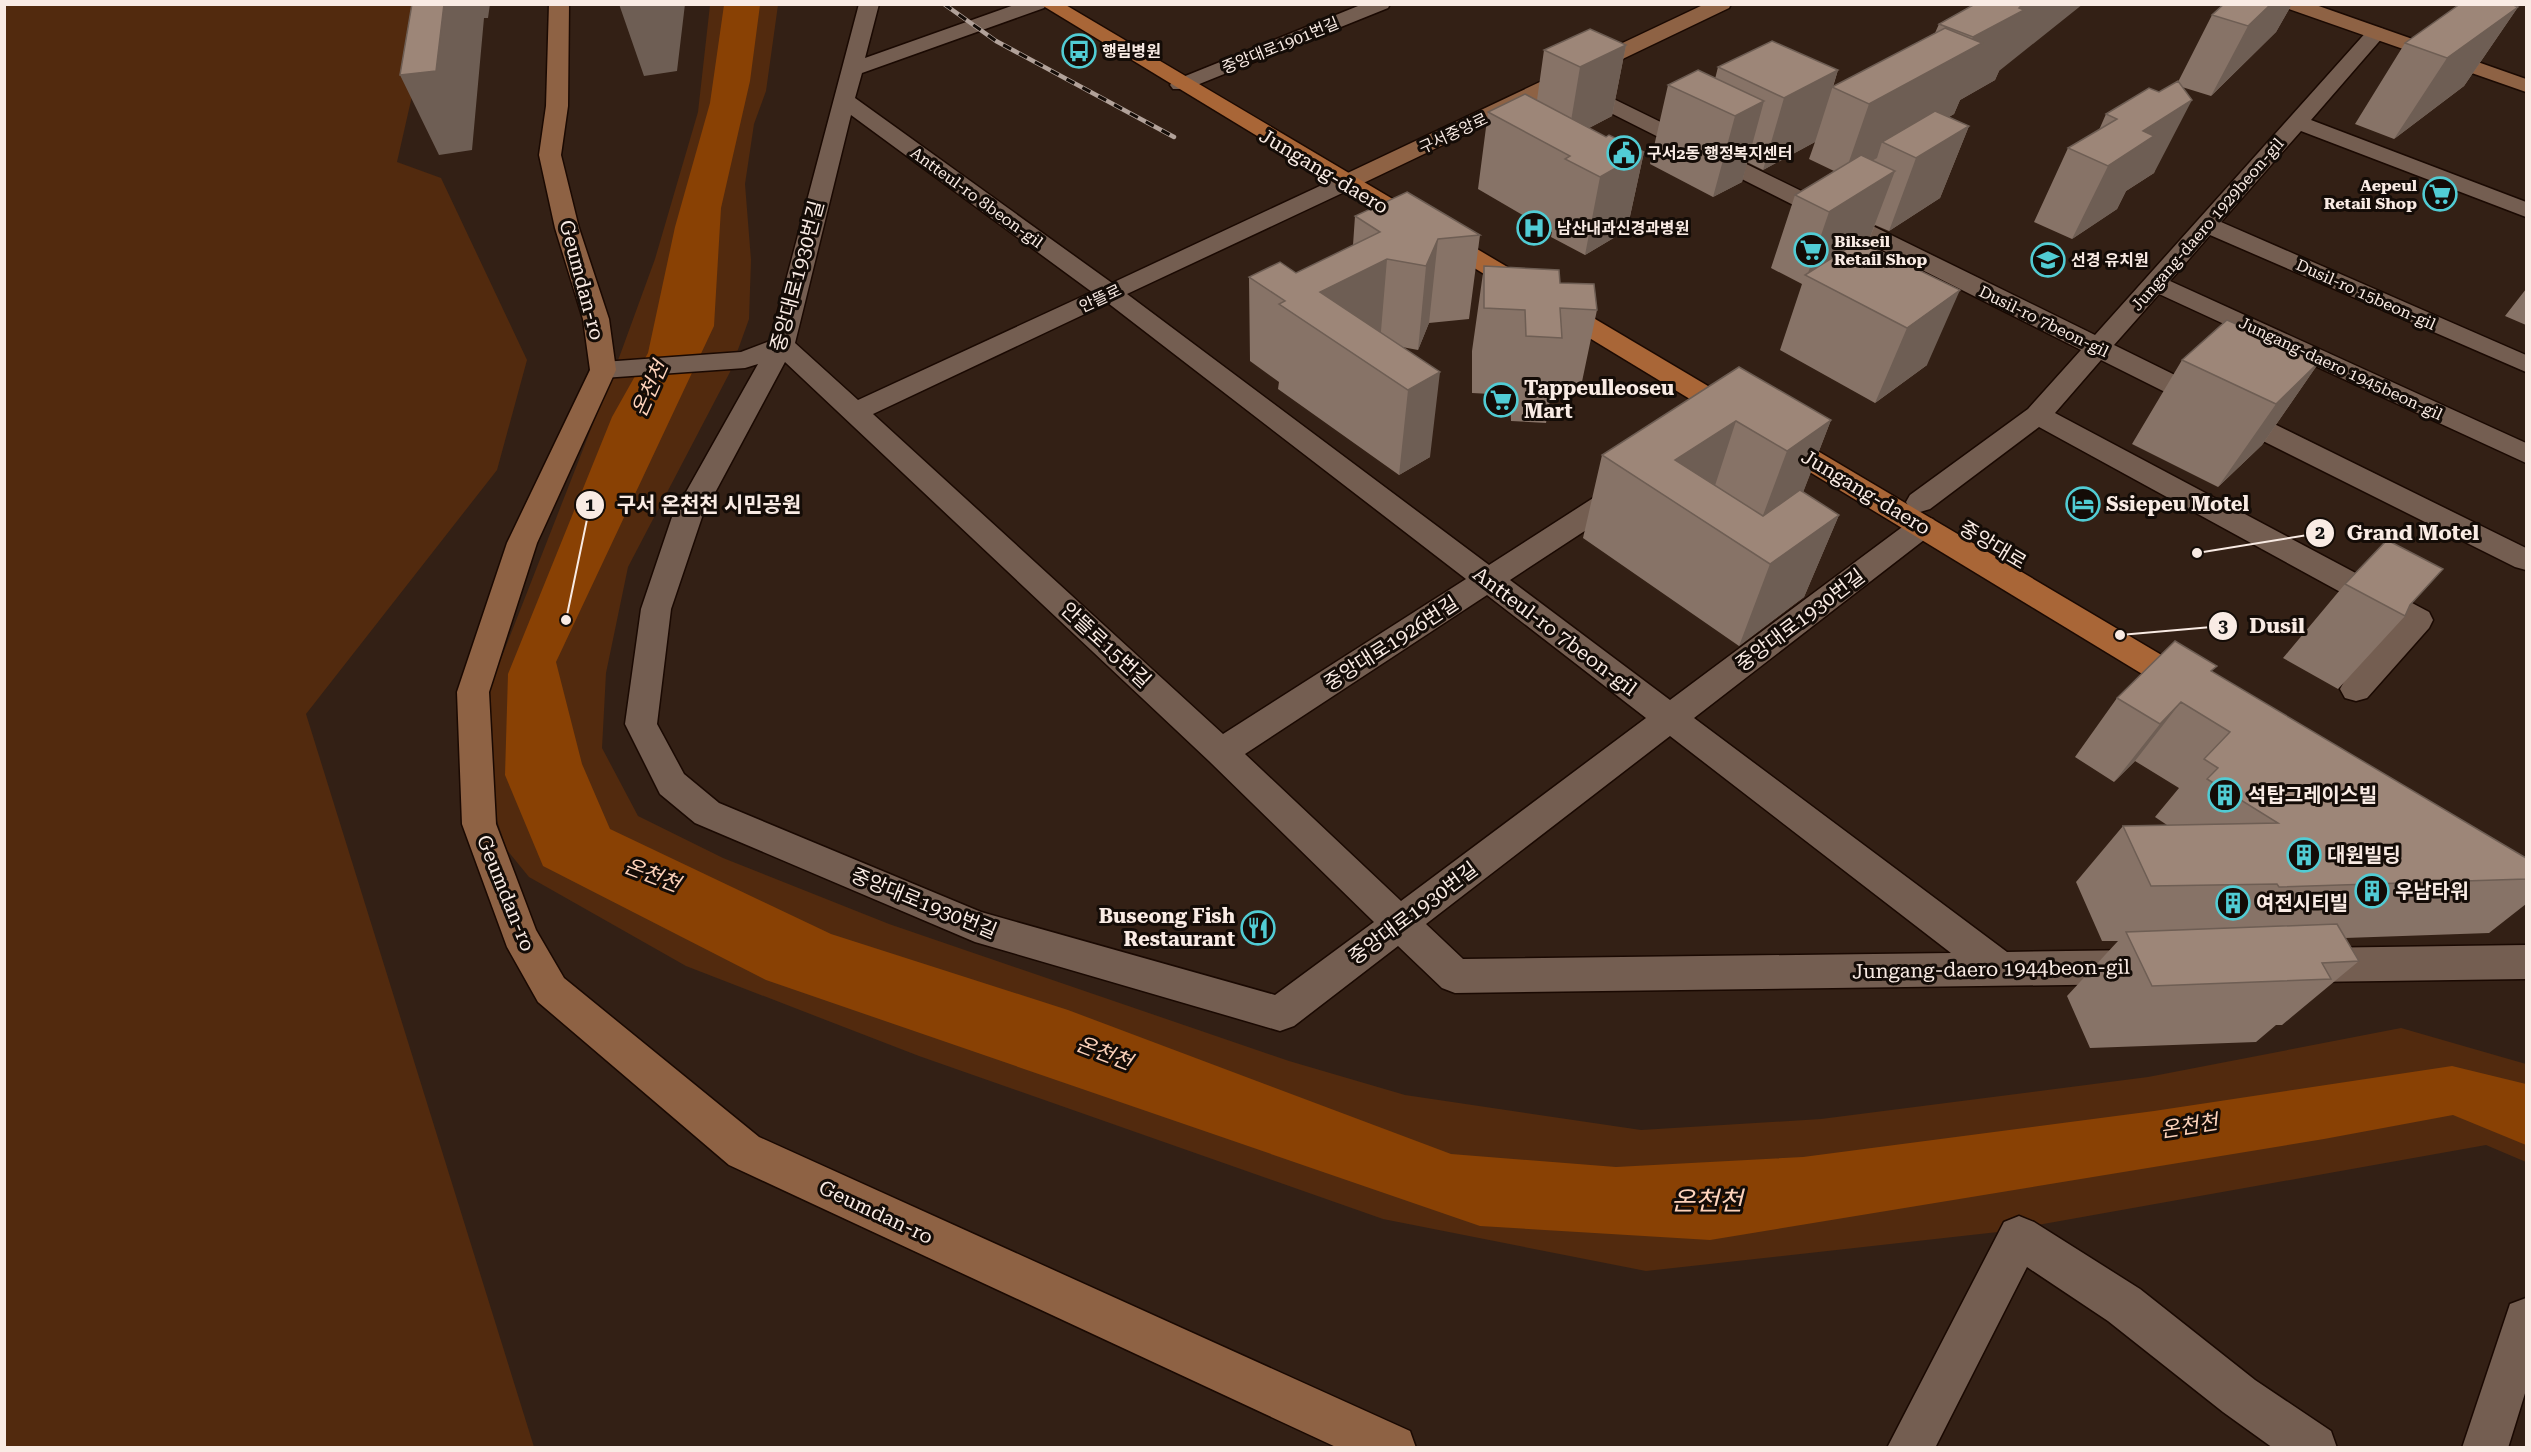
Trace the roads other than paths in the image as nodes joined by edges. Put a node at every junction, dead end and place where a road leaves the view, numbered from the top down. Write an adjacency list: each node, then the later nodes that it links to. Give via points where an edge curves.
1 (559, 4): 25 (street, Geumdan-ro, via 557,106 550,155 567,228)
2 (868, 4): 10 (street, 중앙대로1930번길)
3 (1037, 4): 10 (street)
4 (1049, 4): 13 (main road, Jungang-daero)
5 (1084, 4): 11 (main road, Jungang-daero)
6 (1381, 4): 11 (street, 중앙대로1901번길)
7 (2293, 4): 9 (street)
8 (1714, 6): 12 (street, 구서중앙로)
9 (2376, 33): 14 (street); 16 (street, Jungang-daero 1929beon-gil)
10 (853, 69): 15 (street, 중앙대로1930번길)
11 (1201, 76): 13 (street, 중앙대로1901번길); 17 (main road, Jungang-daero)
12 (1562, 81): 17 (street, 구서중앙로); 23 (street, Dusil-ro 7beon-gil)
13 (1180, 85): 17 (main road, Jungang-daero)
14 (2526, 86)
15 (844, 100): 21 (street, Antteul-ro 8beon-gil); 22 (street, 중앙대로1930번길)
16 (2296, 122): 18 (street); 19 (street, Jungang-daero 1929beon-gil)
17 (1355, 179): 21 (street, 안뜰로); 28 (main road, Jungang-daero); 32 (main road)
18 (2526, 210)
19 (2205, 224): 20 (street, Jungang-daero 1929beon-gil); 24 (street, Dusil-ro 15beon-gil)
20 (2155, 283): 23 (street, Jungang-daero 1929beon-gil); 30 (street, Jungang-daero 1945beon-gil)
21 (1110, 293): 26 (street, 안뜰로); 34 (street, Antteul-ro 7beon-gil)
22 (782, 345): 25 (street, via 745,360); 26 (street, 안뜰로15번길); 39 (street, 중앙대로1930번길, via 687,518 656,609 641,724 672,784 707,813 975,927 1280,1014)
23 (2099, 348): 27 (street, Jungang-daero 1929beon-gil); 33 (street, Dusil-ro 7beon-gil)
24 (2526, 364)
25 (616, 369): 46 (street, Geumdan-ro, via 522,543 473,692 478,824 520,936 551,990 744,1151)
26 (855, 412): 38 (street, 안뜰로15번길)
27 (2038, 415): 32 (street, Jungang-daero 1929beon-gil); 35 (street, via 2418,620)
28 (1740, 416): 29 (street); 32 (main road, Jungang-daero)
29 (1713, 433)
30 (2526, 453)
31 (1645, 478): 34 (street, 중앙대로1926번길)
32 (1922, 514): 36 (main road, Jungang-daero); 37 (street, 중앙대로1930번길)
33 (2526, 560)
34 (1488, 580): 37 (street, Antteul-ro 7beon-gil); 38 (street, 중앙대로1926번길)
35 (2356, 689)
36 (2215, 690)
37 (1670, 718): 39 (street, 중앙대로1930번길); 43 (street, Antteul-ro 7beon-gil)
38 (1221, 752): 39 (street, 안뜰로15번길)
39 (1400, 923): 44 (street, 안뜰로15번길)
40 (2526, 962): 41 (street)
41 (2275, 965)
42 (2167, 966): 43 (street, Jungang-daero 1944beon-gil)
43 (1999, 968): 44 (street, Jungang-daero 1944beon-gil)
44 (1455, 976)
45 (2526, 1320): 49 (street)
46 (1393, 1448)
47 (1910, 1448): 48 (street, via 2019,1237 2124,1305)
48 (2314, 1448)
49 (2485, 1448)

